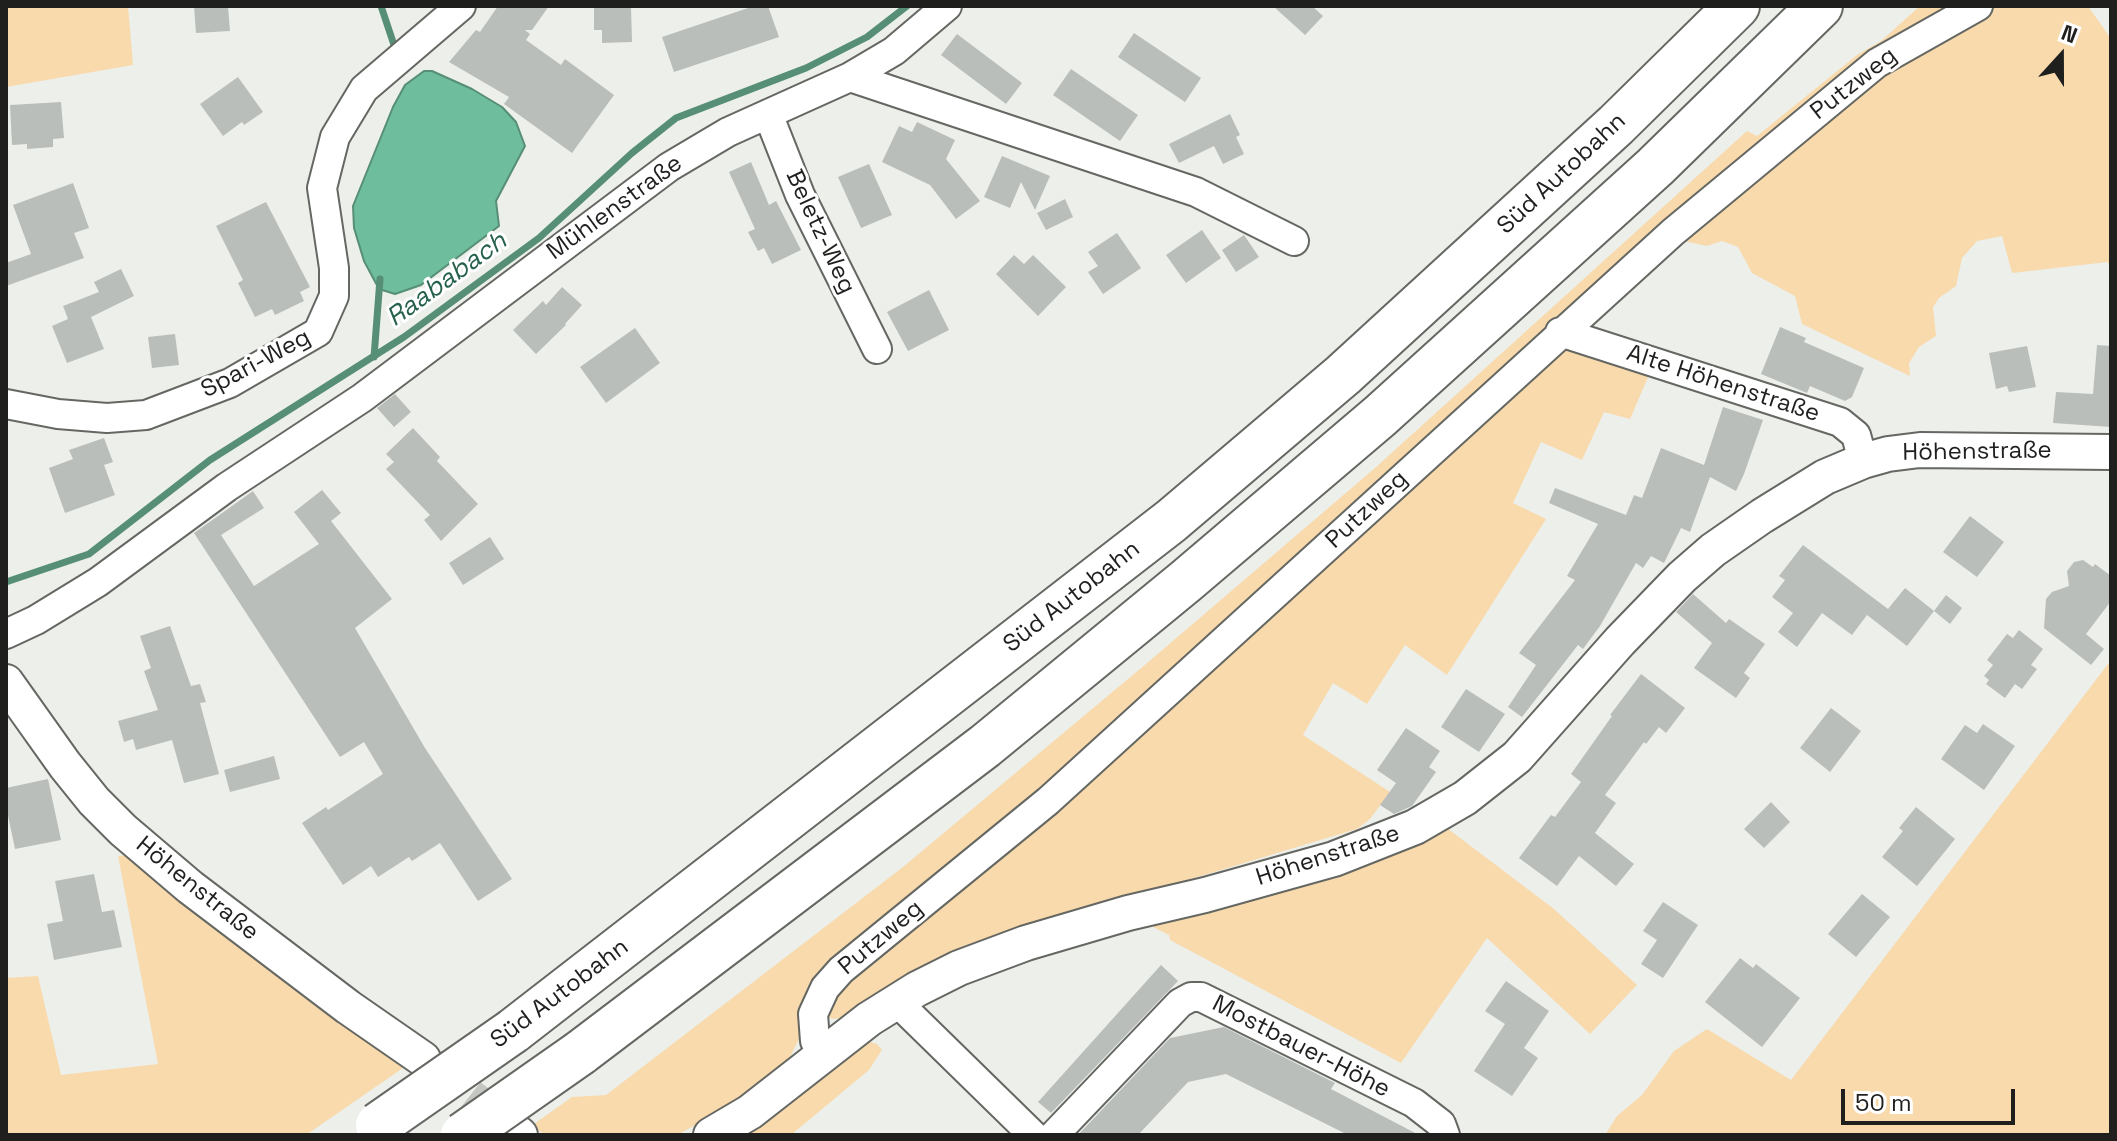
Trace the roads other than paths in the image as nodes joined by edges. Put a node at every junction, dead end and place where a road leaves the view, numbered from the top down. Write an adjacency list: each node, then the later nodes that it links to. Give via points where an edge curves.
1 (461, 6): 11 (street, Spari-Weg, via 364,89 335,137 322,188 334,296 318,332 230,383 146,415 107,418)
2 (947, 6): 6 (street, Mühlenstraße, via 894,51)
3 (1737, 6): 19 (highway, Süd Autobahn, bridge, via 1616,125 1343,375 1171,521 513,1031)
4 (1820, 6): 20 (highway, bridge, via 1655,167 1380,416 1186,581 985,746 580,1053)
5 (1978, 6): 9 (street, Putzweg, via 1877,63)
6 (850, 77): 7 (street, Mühlenstraße); 8 (street, via 1196,192)
7 (768, 114): 10 (street, Beletz-Weg, via 800,195); 14 (street, Mühlenstraße, via 669,167 362,398 227,487 98,582)
8 (1294, 241)
9 (1560, 332): 13 (street, Alte Höhenstraße, via 1829,417 1856,435); 17 (street, Putzweg, via 1048,801 841,970 813,1014 815,1041)
10 (877, 349)
11 (6, 404)
12 (2111, 452): 13 (street, Höhenstraße, via 1925,449)
13 (1863, 461): 16 (street, Höhenstraße, via 1794,495 1713,550 1651,606 1517,757 1474,792 1415,827 1334,859 1026,943 959,968)
14 (6, 634)
15 (6, 682): 18 (street, Höhenstraße, via 65,765 123,830 202,896)
16 (896, 1001): 17 (street, Höhenstraße); 22 (street)
17 (823, 1055): 21 (street, Höhenstraße)
18 (423, 1059)
19 (370, 1130)
20 (463, 1135)
21 (711, 1135)
22 (1033, 1135)
23 (1054, 1135): 24 (street, Mostbauer-Höhe, via 1191,997 1201,997 1414,1103 1441,1124)
24 (1445, 1135)

